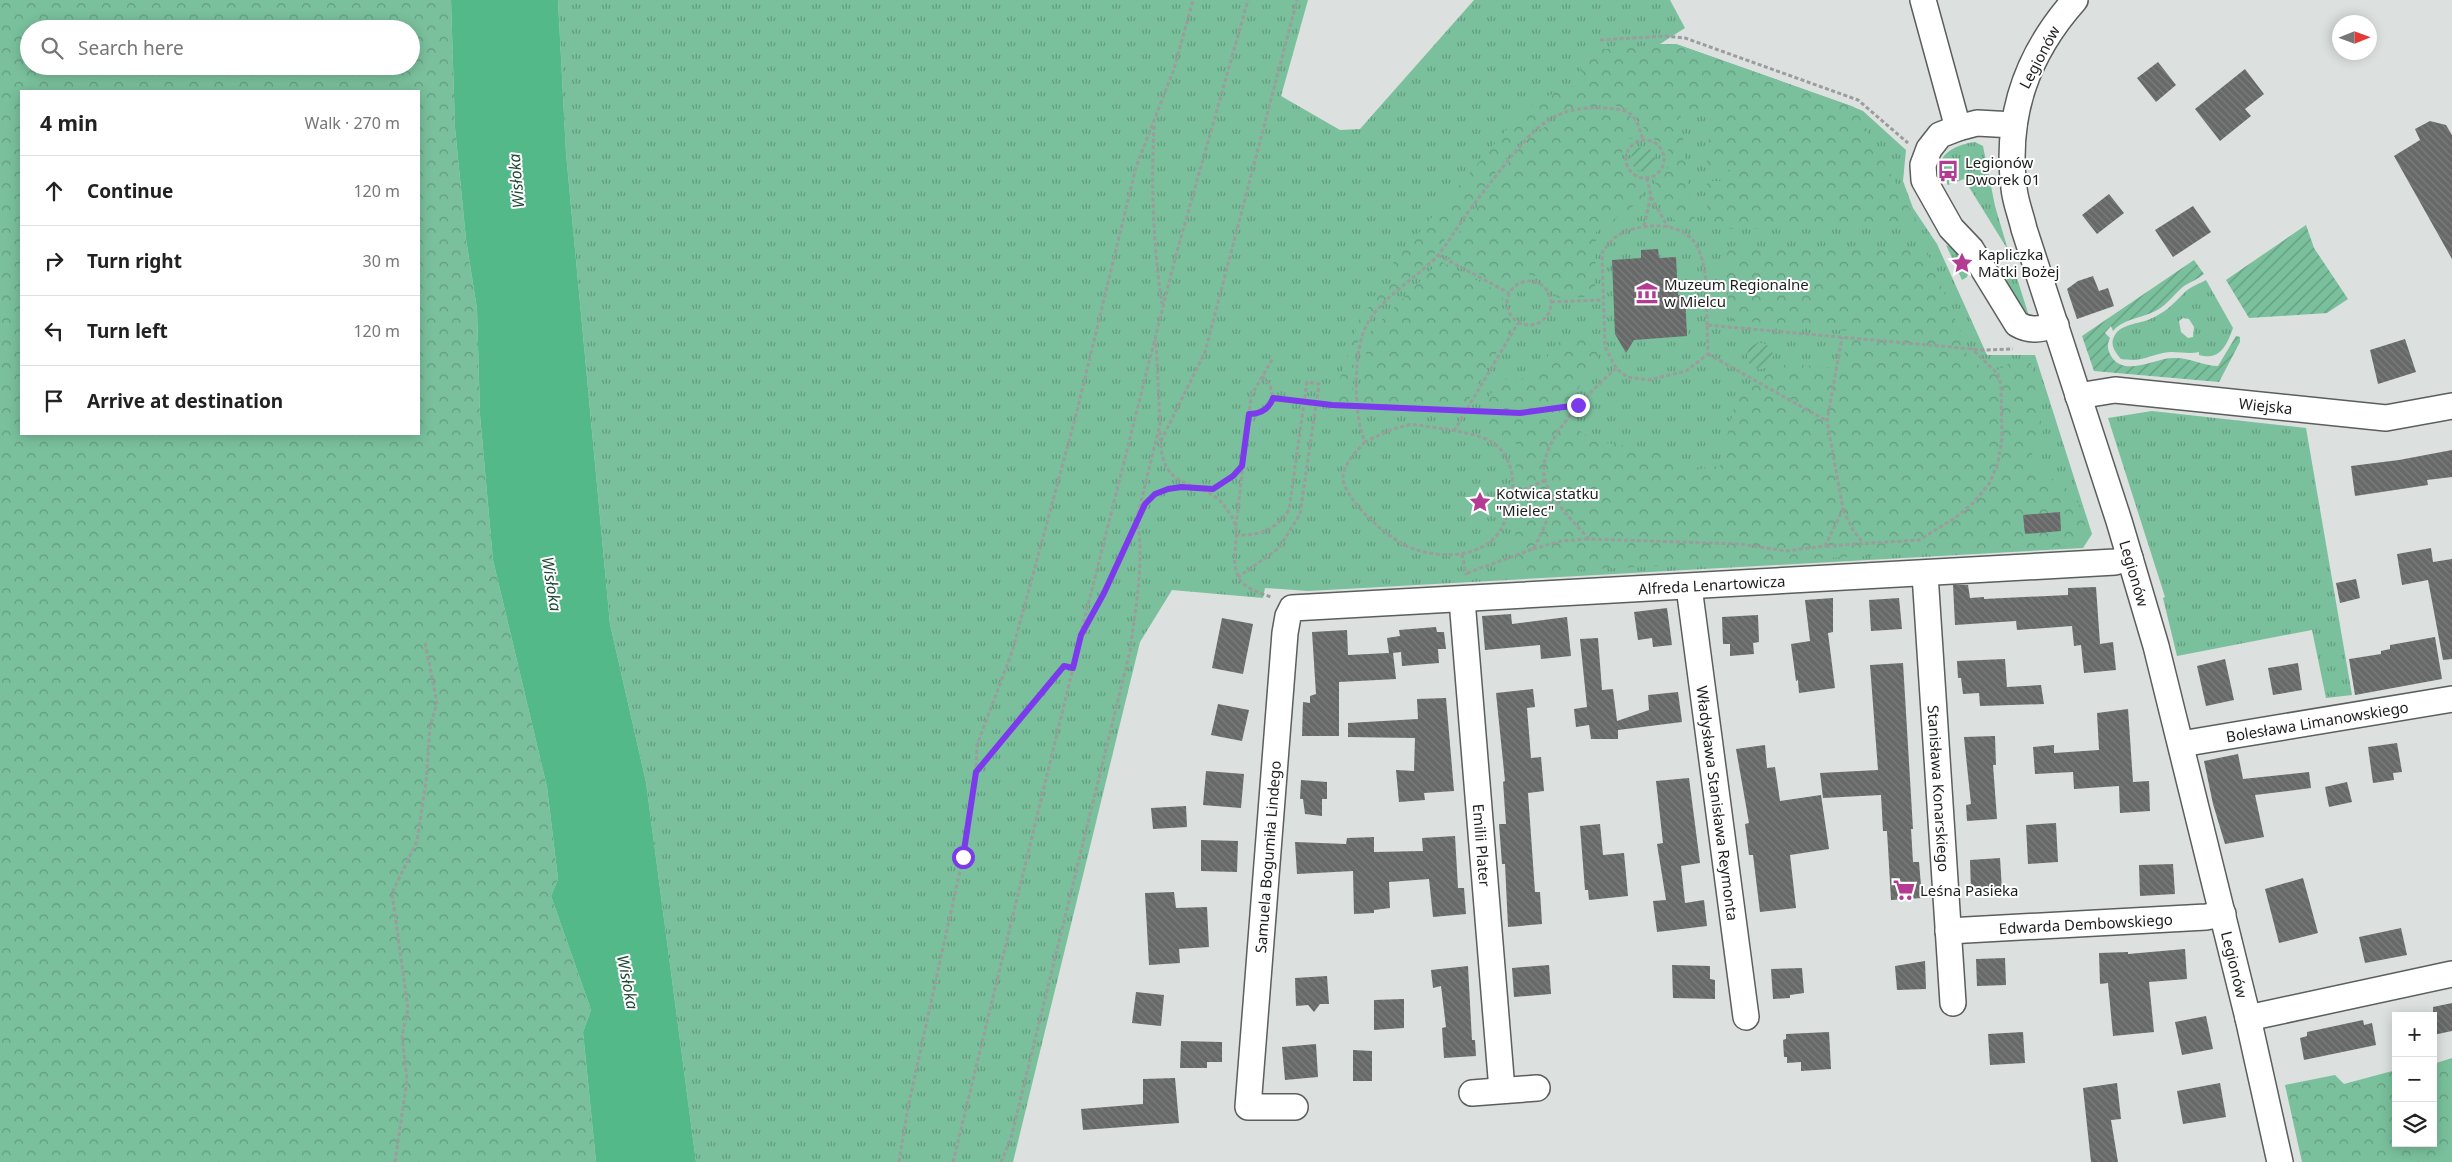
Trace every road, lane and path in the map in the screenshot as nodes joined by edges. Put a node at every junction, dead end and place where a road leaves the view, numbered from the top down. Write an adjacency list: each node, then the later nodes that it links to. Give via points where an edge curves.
1 (1193, 0): 7 (path, via 1174,69)
2 (1248, 0): 20 (path)
3 (1297, 0): 44 (path, via 1205,352)
4 (1923, 0): 9 (street)
5 (2075, 0): 8 (street, Legionów, via 2042,45 2023,82)
6 (1600, 40): 11 (path, via 1685,38 1858,100)
7 (1154, 123): 20 (path, via 1152,167); 73 (path, via 1136,167 1076,415 1012,652 977,745)
8 (2014, 125): 9 (street, via 1978,123); 23 (street, Legionów, via 2014,189)
9 (1958, 128): 23 (street, via 1940,135 1929,149 1923,166 1924,180 1951,228 1971,249 2017,324 2027,330)
10 (1643, 140): 12 (path, via 1630,148 1626,164 1634,174); 12 (path, via 1656,143 1664,158 1660,170); 16 (path, via 1634,116 1623,108 1574,109 1553,117 1529,135)
11 (1908, 143)
12 (1647, 178): 13 (path)
13 (1651, 196): 14 (path); 15 (path)
14 (1644, 226): 15 (path); 18 (path, via 1617,236 1602,253)
15 (1668, 227): 22 (path, via 1680,231 1696,244 1706,269)
16 (1438, 255): 17 (path); 37 (path, via 1393,295 1368,324 1360,343)
17 (1509, 293): 19 (path, via 1522,282 1535,282 1547,290); 21 (path, via 1508,311)
18 (1603, 300): 19 (path); 30 (path, via 1606,347)
19 (1551, 302): 21 (path, via 1550,310 1542,321 1529,326)
20 (1163, 306): 24 (path)
21 (1518, 323): 39 (path)
22 (1707, 325): 25 (path); 28 (path)
23 (2056, 325): 32 (street, Legionów)
24 (1156, 333): 42 (path); 68 (path)
25 (1842, 336): 26 (path); 41 (path)
26 (1971, 348): 27 (path); 56 (path, via 1998,374 2001,386 2002,439 1998,463 1989,484 1955,518 1919,540)
27 (1996, 348)
28 (1708, 354): 30 (path, via 1686,371 1648,380 1627,377); 41 (path)
29 (1273, 358): 31 (path)
30 (1616, 368): 36 (path)
31 (1262, 376): 33 (path, via 1270,385); 40 (path, via 1251,396)
32 (2078, 396): 38 (street, Wiejska, via 2115,390 2386,418); 60 (street, Legionów)
33 (1273, 398): 34 (path); 40 (path, via 1268,408)
34 (1304, 402): 35 (path); 35 (path, via 1307,382 1319,384); 54 (path, via 1289,510 1267,531 1254,536)
35 (1317, 403): 37 (path); 63 (path, via 1300,514 1279,548)
36 (1578, 405): 39 (path, via 1520,413); 47 (path, via 1545,455)
37 (1356, 406): 39 (path); 45 (path, via 1360,432)
38 (2452, 406)
39 (1465, 412): 43 (path)
40 (1249, 414): 46 (path)
41 (1827, 421): 51 (path)
42 (1160, 424): 44 (path); 52 (path)
43 (1454, 431): 45 (path, via 1409,425); 50 (path, via 1496,445 1510,464)
44 (1161, 441): 48 (path, via 1165,467 1182,483)
45 (1366, 442): 59 (path, via 1352,455 1343,478 1350,496 1360,508 1402,544 1417,550)
46 (1242, 466): 48 (path, via 1213,489); 53 (path)
47 (1545, 480): 49 (path); 50 (path)
48 (1197, 488): 52 (path, via 1181,487 1155,494); 53 (path, via 1222,501)
49 (1551, 494): 55 (path); 58 (path, via 1552,504 1546,525)
50 (1512, 495): 59 (path, via 1500,531 1481,549)
51 (1843, 510): 56 (path); 57 (path)
52 (1137, 519): 68 (path); 87 (path, via 1140,549 1130,652 1011,1138)
53 (1236, 527): 54 (path)
54 (1236, 535): 63 (path, via 1234,552)
55 (1589, 539): 57 (path, via 1740,544 1786,551); 58 (path, via 1561,541)
56 (1863, 544): 57 (path)
57 (1825, 546)
58 (1532, 549): 61 (path)
59 (1462, 554): 61 (path)
60 (2130, 558): 62 (street, Alfreda Lenartowicza, via 2115,562); 72 (street, Legionów)
61 (1466, 574): 65 (path)
62 (1924, 574): 64 (street, Alfreda Lenartowicza); 75 (street, Stanisława Konarskiego)
63 (1238, 577): 66 (path, via 1243,584)
64 (1690, 587): 65 (street, Alfreda Lenartowicza); 78 (street, Władysława Stanisława Reymonta)
65 (1464, 591): 67 (street, Alfreda Lenartowicza); 81 (street, Emilii Plater)
66 (1264, 595)
67 (1292, 608): 83 (street, Samuela Bogumiła Lindego, via 1285,633 1248,1107)
68 (1081, 635): 70 (path)
69 (425, 642): 84 (path, via 437,703 430,727 417,841 392,893 408,1009 402,1036 407,1080)
70 (1073, 668): 73 (path, via 1064,666); 86 (path)
71 (2452, 699): 72 (street, Bolesława Limanowskiego)
72 (2182, 744): 74 (street, Legionów)
73 (976, 772): 85 (path, via 963,857)
74 (2223, 914): 75 (street, Edwarda Dembowskiego, via 2206,918); 79 (street, Legionów)
75 (1948, 931): 77 (street, Stanisława Konarskiego)
76 (2452, 974): 79 (street)
77 (1953, 1003)
78 (1746, 1018)
79 (2248, 1018): 88 (street, Legionów)
80 (1538, 1088): 81 (street)
81 (1502, 1090): 82 (street)
82 (1472, 1092)
83 (1295, 1107)
84 (396, 1162)
85 (899, 1162)
86 (953, 1162)
87 (1001, 1162)
88 (2280, 1162)

